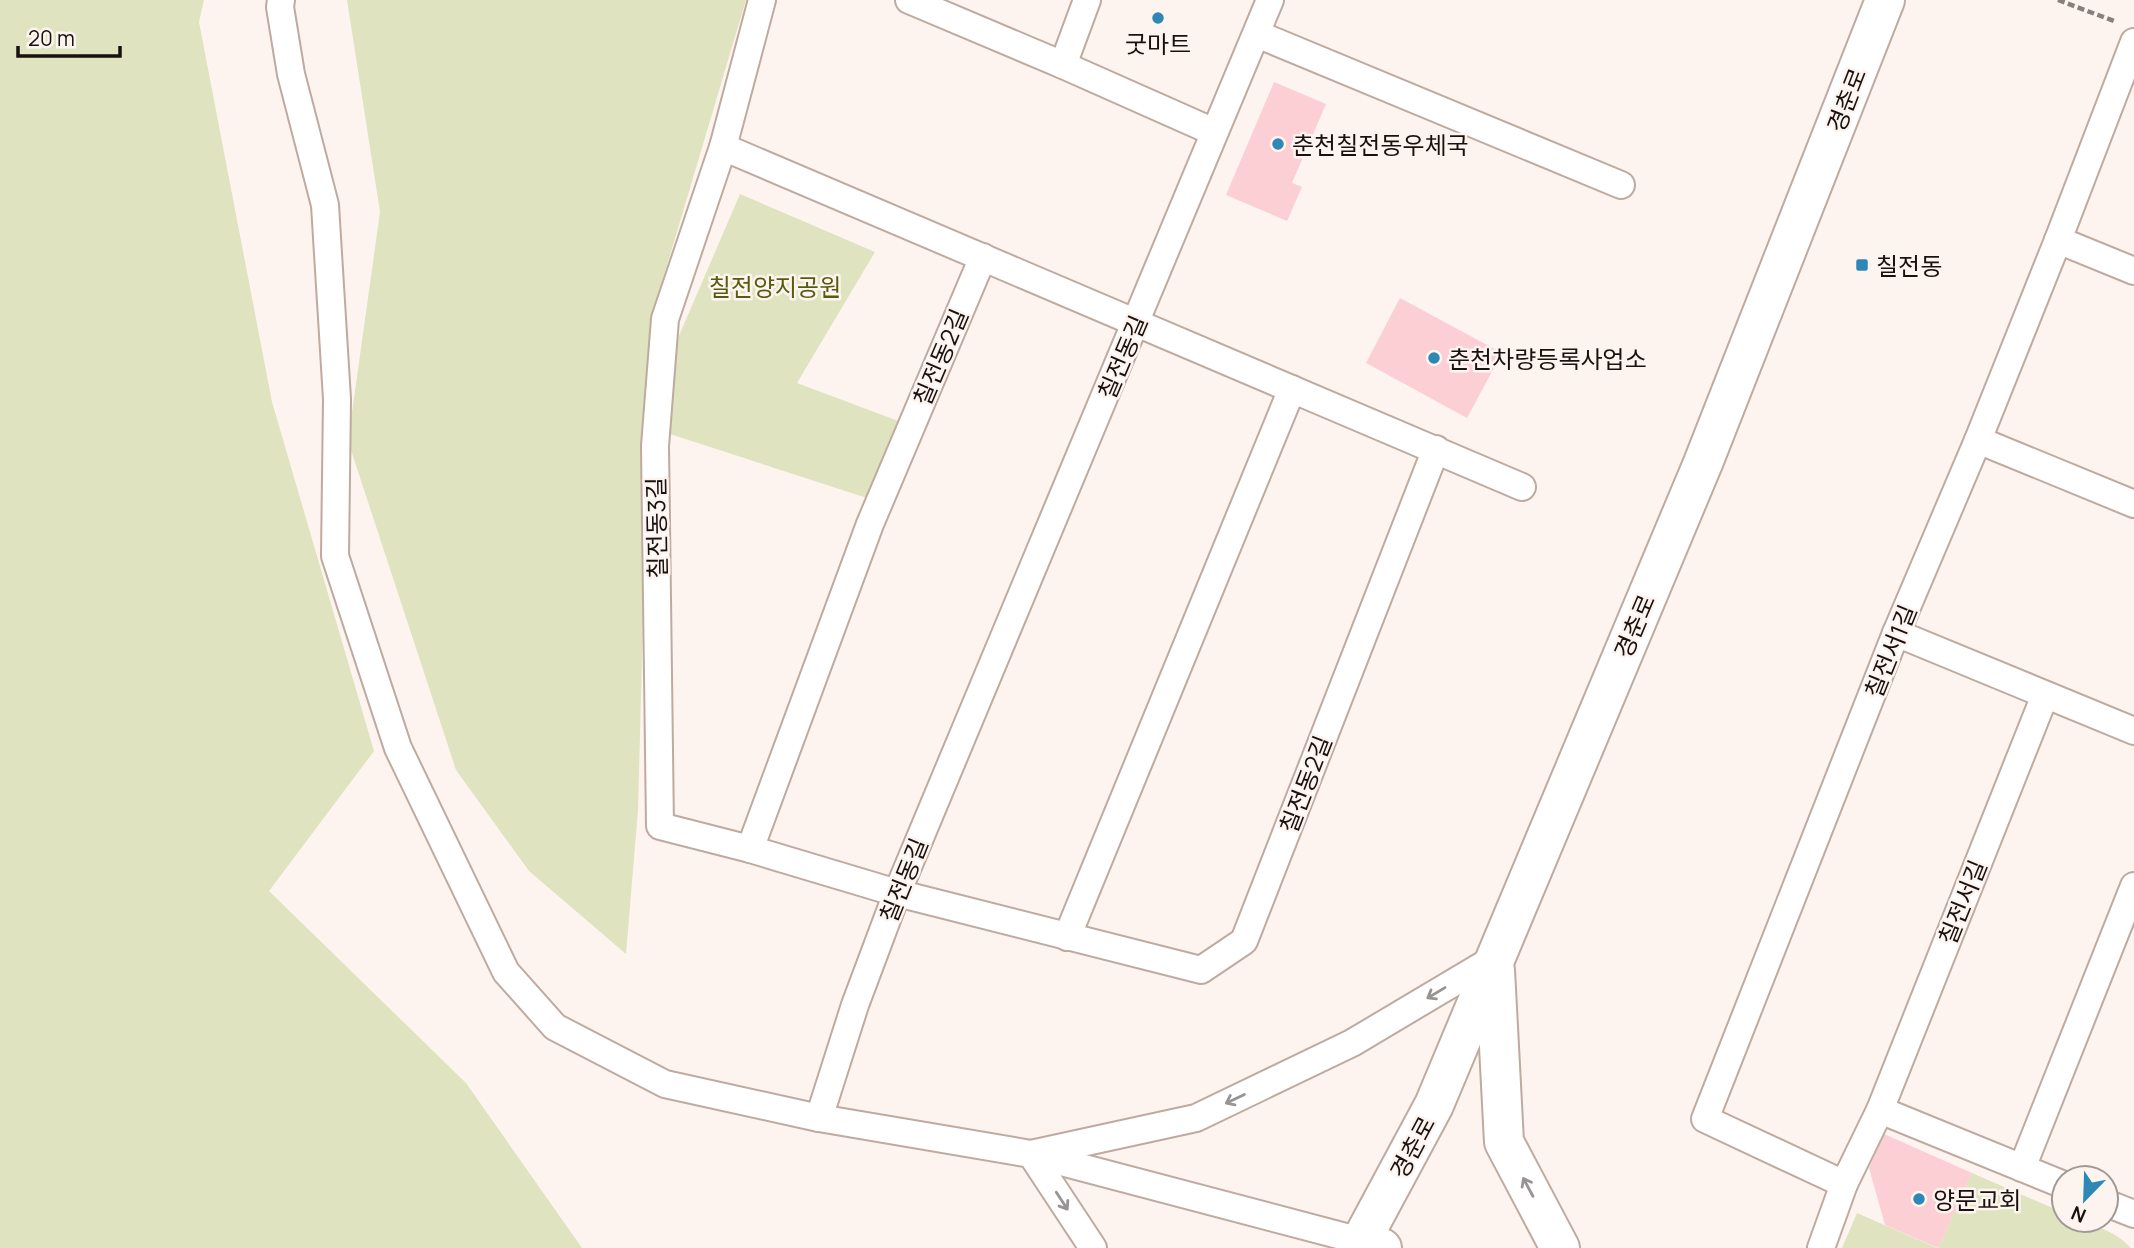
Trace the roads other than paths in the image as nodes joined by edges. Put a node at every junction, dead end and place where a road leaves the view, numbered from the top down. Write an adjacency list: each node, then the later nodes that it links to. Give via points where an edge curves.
1 (281, 0): 31 (street, via 291,74 325,205 337,399 335,556 398,748 471,903 506,972 555,1027 665,1084)
2 (762, 0): 11 (street, 칠전동3길)
3 (1087, 0): 9 (street)
4 (1270, 0): 8 (street, 칠전동길)
5 (1885, 0): 29 (main road, 경춘로, via 1703,463)
6 (915, 1): 9 (street)
7 (2128, 33): 13 (street, 칠전서1길)
8 (1257, 34): 10 (street, 칠전동길); 12 (street)
9 (1063, 65): 10 (street)
10 (1214, 132): 16 (street, 칠전동길)
11 (723, 147): 14 (street); 25 (street, 칠전동3길, via 665,319 655,446 660,826)
12 (1621, 185)
13 (2058, 240): 15 (street); 18 (street, 칠전서1길)
14 (983, 257): 16 (street); 25 (street, 칠전동2길, via 870,524)
15 (2134, 271)
16 (1136, 323): 17 (street); 27 (street, 칠전동길)
17 (1292, 389): 19 (street); 28 (street)
18 (1978, 440): 21 (street); 22 (street, 칠전서1길)
19 (1436, 450): 20 (street); 28 (street, 칠전동2길, via 1244,941 1201,970)
20 (1522, 487)
21 (2134, 504)
22 (1896, 633): 23 (street); 35 (street, 칠전서1길, via 1705,1119)
23 (2045, 695): 24 (street); 30 (street, 칠전서길)
24 (2134, 731)
25 (750, 849): 27 (street, 칠전동3길)
26 (2134, 886): 33 (street)
27 (897, 893): 28 (street, 칠전동2길); 31 (street, 칠전동길)
28 (1066, 937)
29 (1495, 958): 32 (street, one-way to 32, via 1352,1043 1196,1118); 36 (main road, 경춘로); 38 (main road, one-way to 29, via 1504,1142)
30 (1880, 1110): 33 (street); 35 (street, 칠전서길)
31 (818, 1118): 32 (street)
32 (1031, 1154): 36 (street); 37 (street, one-way to 37)
33 (2022, 1168): 34 (street)
34 (2050, 1179)
35 (1844, 1184): 39 (street, 칠전서길)
36 (1372, 1245)
37 (1093, 1248)
38 (1560, 1248)
39 (1821, 1248)

